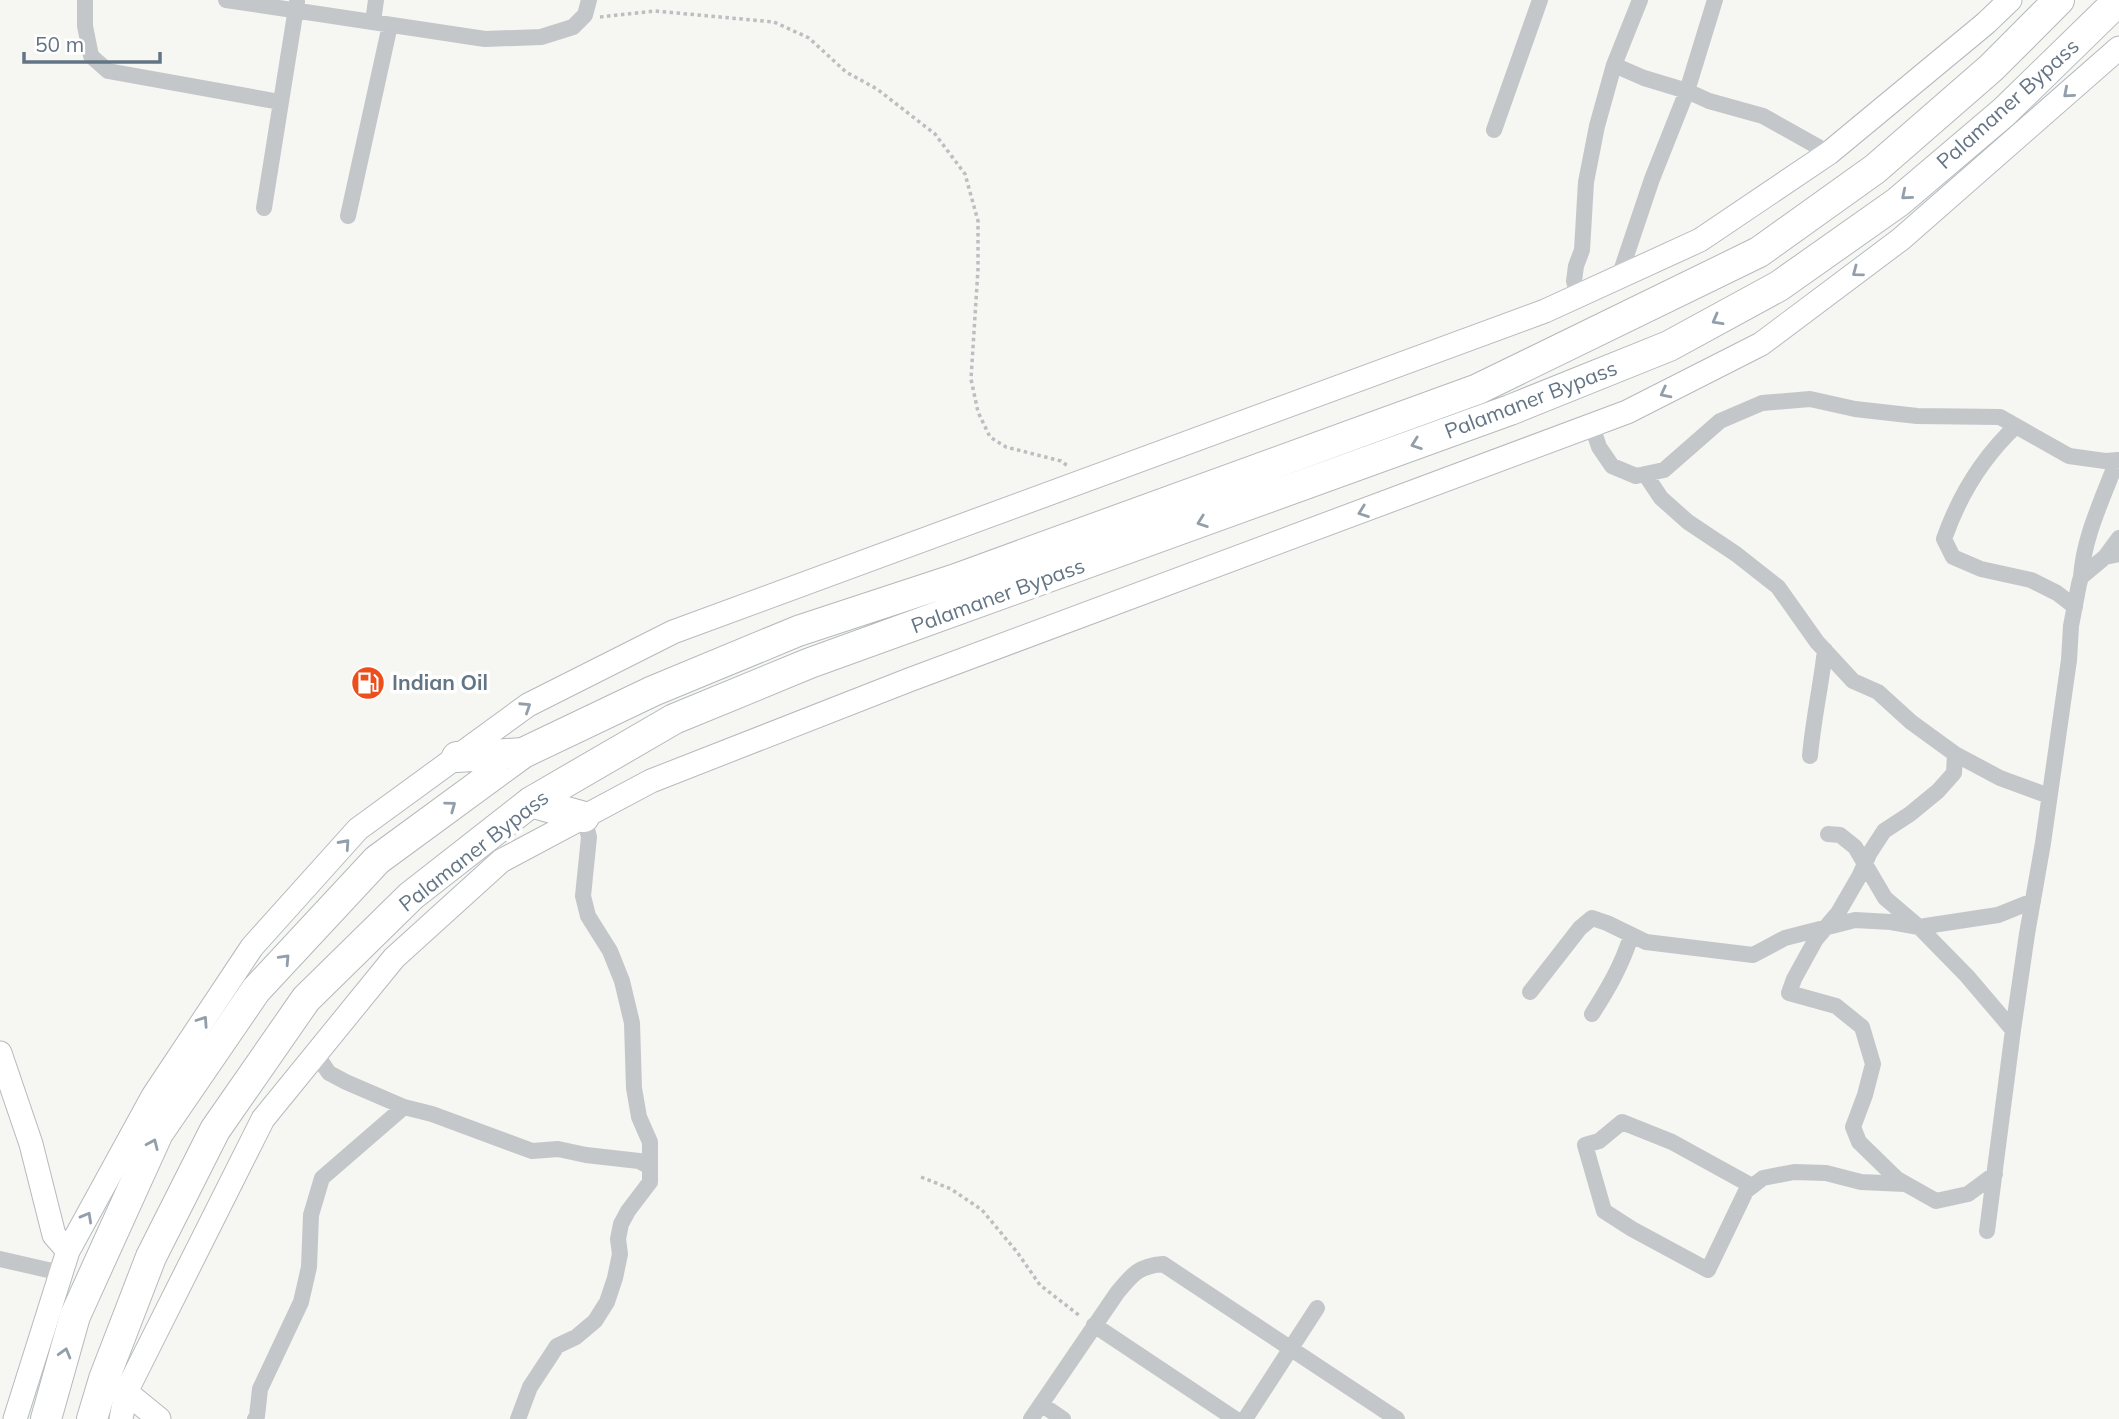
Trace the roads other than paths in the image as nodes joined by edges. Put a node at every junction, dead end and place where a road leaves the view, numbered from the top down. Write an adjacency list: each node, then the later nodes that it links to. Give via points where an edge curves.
1 (85, 0): 16 (street, via 91,56 108,71)
2 (226, 0): 10 (street)
3 (376, 0): 12 (street)
4 (1540, 0): 17 (street)
5 (1640, 0): 14 (street)
6 (1715, 0): 15 (street)
7 (2010, 0): 18 (street)
8 (2059, 0): 33 (highway, Palamaner Bypass, via 1991,68 1875,169 1759,252 1478,389 953,580 798,631 653,691)
9 (2119, 0): 38 (highway, Palamaner Bypass, one-way to 38, via 2004,112 1898,202 1779,286 1669,346 1510,410 810,663 674,719)
10 (297, 5): 12 (street); 16 (street)
11 (587, 8): 12 (street, via 573,27 541,37 485,39)
12 (382, 24): 20 (street)
13 (2119, 48): 23 (street, one-way to 23, via 1901,239 1760,344)
14 (1614, 65): 15 (street); 22 (street, via 1586,182 1582,250 1574,281)
15 (1687, 91): 18 (street, via 1763,116); 21 (street)
16 (280, 102): 19 (street)
17 (1494, 130)
18 (1829, 153): 21 (street, via 1700,240)
19 (264, 208)
20 (348, 216)
21 (1619, 277): 22 (street)
22 (1578, 296): 36 (street, one-way to 22, via 528,705 673,632)
23 (1592, 426): 26 (street, via 1612,466 1636,476); 39 (street, one-way to 39, via 909,680 651,781)
24 (2015, 426): 25 (street, via 2069,456); 26 (street, via 2000,417 1917,416 1810,399 1762,403 1720,421 1664,470); 30 (street, via 1976,472 1944,539 1953,558 2031,580)
25 (2118, 460): 29 (street, via 2090,527)
26 (1645, 474): 32 (street, via 1661,498 1688,522 1779,587)
27 (2119, 538): 28 (street)
28 (2112, 556): 29 (street)
29 (2080, 581): 30 (street); 31 (street)
30 (2059, 596): 31 (street)
31 (2075, 607): 37 (street)
32 (1825, 650): 34 (street, via 1853,681 1878,692); 35 (street)
33 (523, 753): 36 (highway); 66 (highway, Palamaner Bypass, one-way to 33, via 75,1316 158,1133 256,990 377,860)
34 (1955, 754): 37 (street, via 2000,778); 41 (street, via 1954,773 1938,791 1884,831)
35 (1810, 756)
36 (457, 757): 57 (street, one-way to 36, via 153,1096 252,947 358,829)
37 (2049, 796): 42 (street)
38 (531, 802): 39 (highway); 67 (highway, Palamaner Bypass, via 411,896 306,999 215,1130 151,1257)
39 (584, 817): 50 (street, via 501,861 394,958); 52 (street, via 589,837 583,897 622,981 632,1023 634,1088 650,1142)
40 (1828, 834): 41 (street, via 1840,835 1855,847)
41 (1865, 864): 43 (street, via 1885,898); 44 (street, via 1838,914)
42 (2033, 901): 43 (street, via 1997,915); 48 (street)
43 (1919, 927): 44 (street, via 1855,920); 48 (street)
44 (1825, 928): 45 (street, via 1786,938 1753,955 1646,942); 54 (street, via 1789,993 1836,1006 1862,1027 1873,1064 1853,1127 1859,1142)
45 (1631, 936): 46 (street, via 1592,918); 47 (street, via 1626,954)
46 (1530, 992)
47 (1592, 1014)
48 (2013, 1030): 53 (street)
49 (0, 1053): 57 (street, via 31,1144 54,1236)
50 (316, 1054): 51 (street, via 329,1073); 63 (street, via 263,1119)
51 (404, 1107): 52 (street, via 532,1151 558,1149 639,1161); 70 (street, via 322,1178 311,1215 309,1267 301,1302 260,1389)
52 (650, 1167): 71 (street, via 650,1182 621,1224 620,1254 607,1302 595,1321 558,1346 530,1387)
53 (1995, 1174): 54 (street, via 1968,1194 1936,1201); 56 (street)
54 (1905, 1184): 55 (street, via 1794,1172 1763,1178)
55 (1752, 1186): 55 (street, via 1708,1270 1604,1211 1585,1145 1599,1141 1622,1122 1672,1142)
56 (1987, 1231)
57 (68, 1251): 59 (street)
58 (0, 1259): 59 (street)
59 (61, 1273): 65 (street)
60 (1317, 1308): 62 (street)
61 (1094, 1325): 62 (street, via 1133,1274 1146,1265 1163,1264); 64 (street); 74 (street)
62 (1291, 1348): 75 (street); 76 (street)
63 (126, 1392): 68 (street); 69 (street)
64 (1041, 1404): 72 (street); 73 (street)
65 (15, 1419)
66 (46, 1419)
67 (92, 1419)
68 (121, 1419)
69 (159, 1419)
70 (255, 1419)
71 (518, 1419)
72 (1031, 1419)
73 (1063, 1419)
74 (1235, 1419)
75 (1245, 1419)
76 (1397, 1419)

